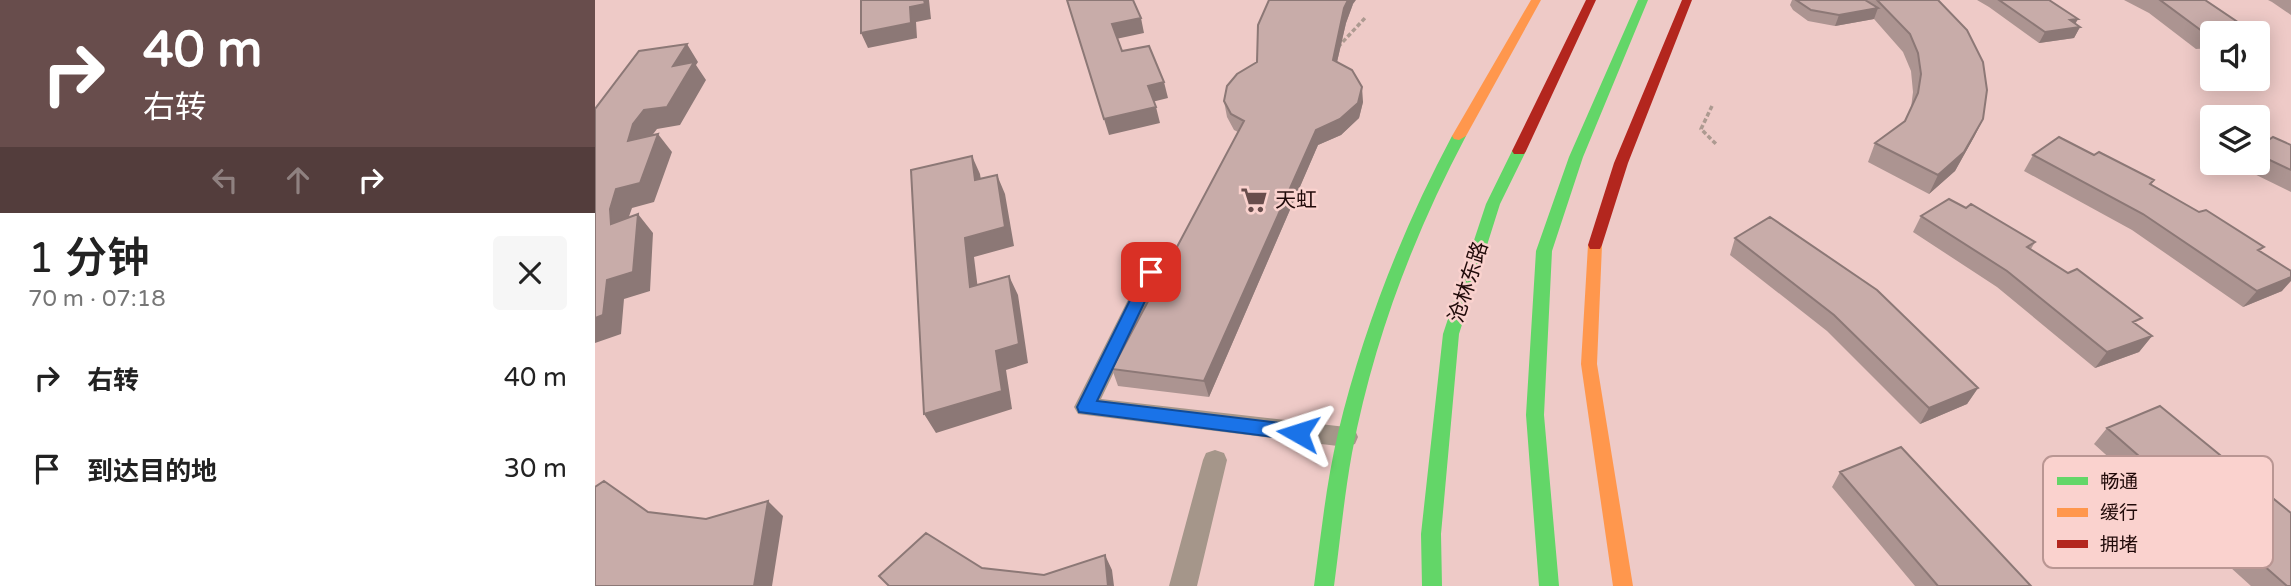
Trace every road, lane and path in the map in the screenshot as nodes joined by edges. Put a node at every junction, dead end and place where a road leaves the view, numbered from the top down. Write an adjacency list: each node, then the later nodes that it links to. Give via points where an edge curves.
1 (1536, 0): 10 (street, via 1441,169 1401,257)
2 (1591, 0): 14 (street, 沧林东路, via 1493,204 1451,334 1431,534)
3 (1643, 0): 15 (street, via 1576,157 1544,251 1535,415)
4 (1687, 0): 16 (street, via 1621,163 1595,242 1589,364)
5 (1365, 18): 6 (path)
6 (1335, 50)
7 (1711, 106): 8 (path, via 1702,129)
8 (1717, 145)
9 (1151, 272): 10 (lane, via 1086,407)
10 (1346, 438): 13 (street)
11 (1215, 460): 12 (lane)
12 (1183, 586)
13 (1324, 586)
14 (1431, 586)
15 (1549, 586)
16 (1623, 586)

